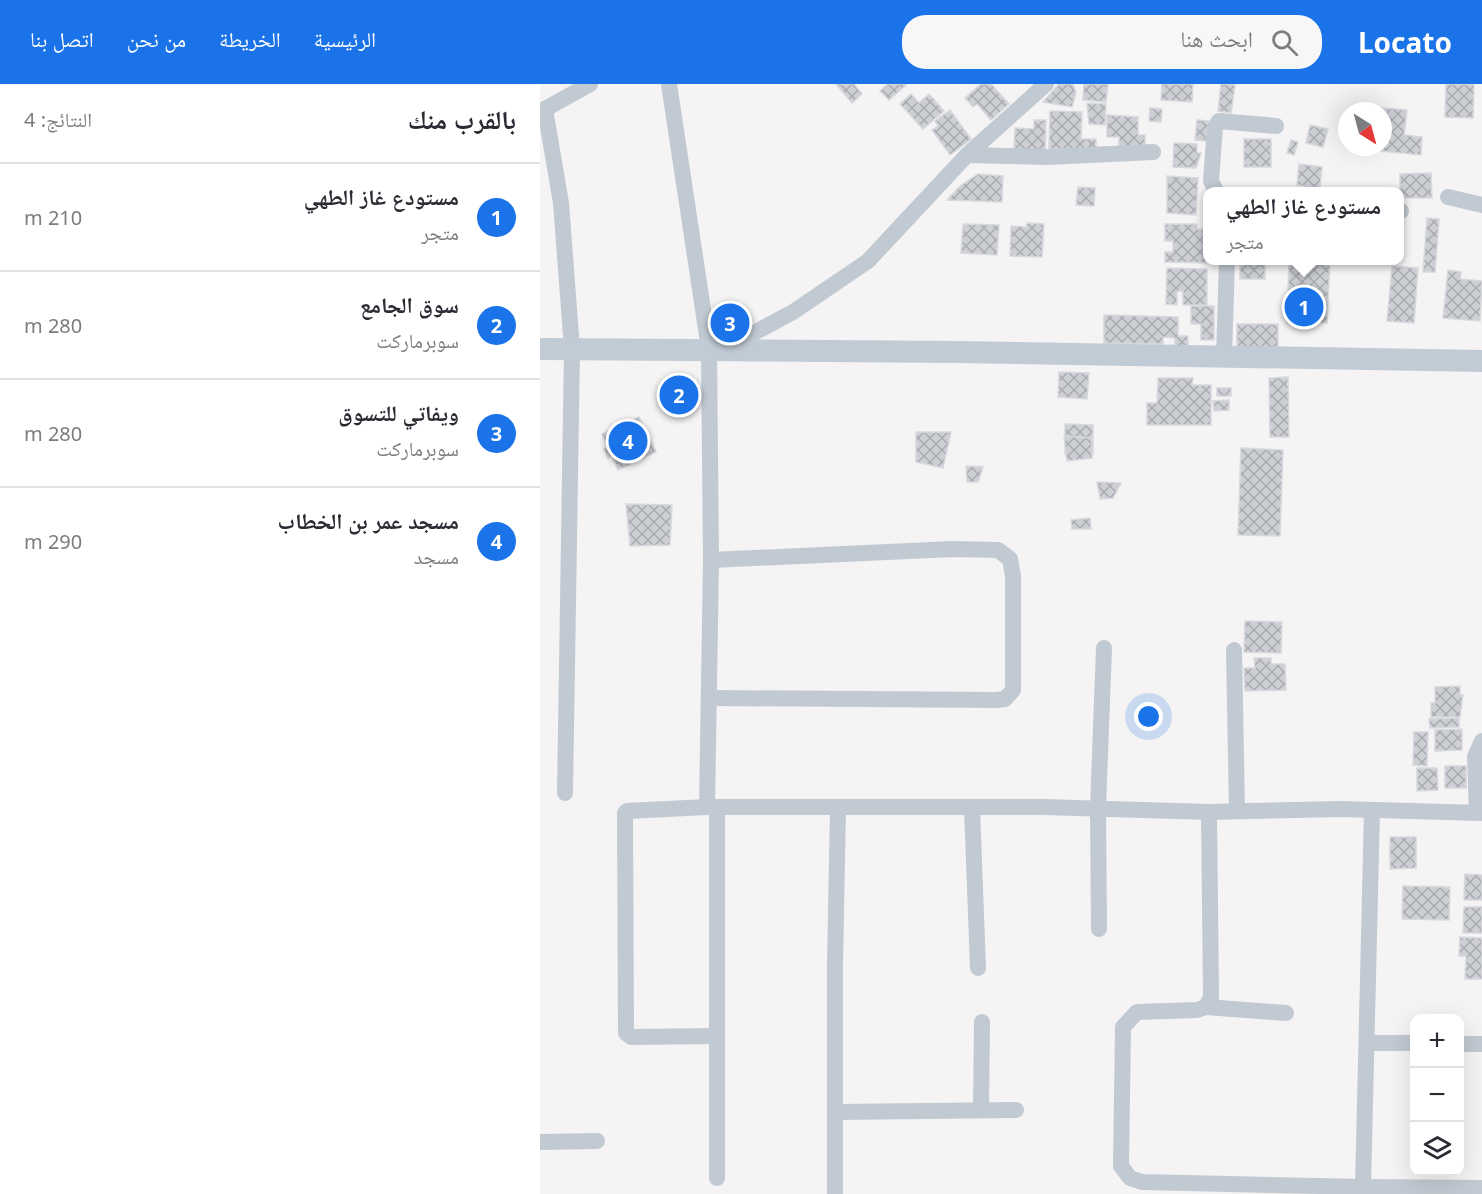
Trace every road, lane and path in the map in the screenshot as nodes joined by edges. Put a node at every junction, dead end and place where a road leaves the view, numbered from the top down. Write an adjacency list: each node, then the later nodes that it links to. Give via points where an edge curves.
1 (590, 84): 4 (street)
2 (669, 84): 13 (street)
3 (1046, 84): 7 (street)
4 (543, 111): 14 (street, via 561,203)
5 (1276, 126): 8 (street, via 1219,121 1215,127)
6 (1153, 153): 7 (street)
7 (968, 155): 13 (street, via 851,275 793,312)
8 (1214, 187)
9 (1448, 197): 10 (street)
10 (1482, 205)
11 (1227, 265): 15 (street)
12 (540, 349): 14 (street)
13 (715, 349): 14 (street); 15 (street); 17 (street)
14 (572, 350): 23 (street)
15 (1224, 357): 16 (street)
16 (1482, 361)
17 (711, 560): 20 (street); 20 (street, via 998,550 1010,559 1013,576 1013,690 1005,699 997,700)
18 (1104, 648): 27 (street)
19 (1234, 650): 29 (street)
20 (710, 698): 24 (street)
21 (1482, 741): 22 (street, via 1476,752)
22 (1478, 781): 31 (street)
23 (565, 793)
24 (712, 807): 25 (street); 37 (street); 37 (street, via 631,809 625,813 626,1033 631,1037)
25 (838, 808): 26 (street); 44 (street)
26 (972, 808): 27 (street); 33 (street)
27 (1098, 808): 30 (street); 32 (street)
28 (1372, 810): 29 (street); 31 (street); 38 (street)
29 (1237, 811): 30 (street)
30 (1209, 812): 34 (street, via 1211,997)
31 (1479, 813)
32 (1099, 929)
33 (978, 968)
34 (1206, 1007): 35 (street); 49 (street, via 1137,1012 1123,1027 1125,1174 1142,1182)
35 (1286, 1013)
36 (982, 1022): 42 (street)
37 (717, 1035): 47 (street)
38 (1368, 1043): 39 (street); 49 (street)
39 (1410, 1043)
40 (1464, 1044): 41 (street)
41 (1482, 1044)
42 (981, 1110): 43 (street); 44 (street)
43 (1016, 1110)
44 (835, 1112): 50 (street)
45 (597, 1141): 46 (street)
46 (540, 1142)
47 (717, 1178)
48 (1482, 1188): 49 (street)
49 (1363, 1191)
50 (835, 1194)

